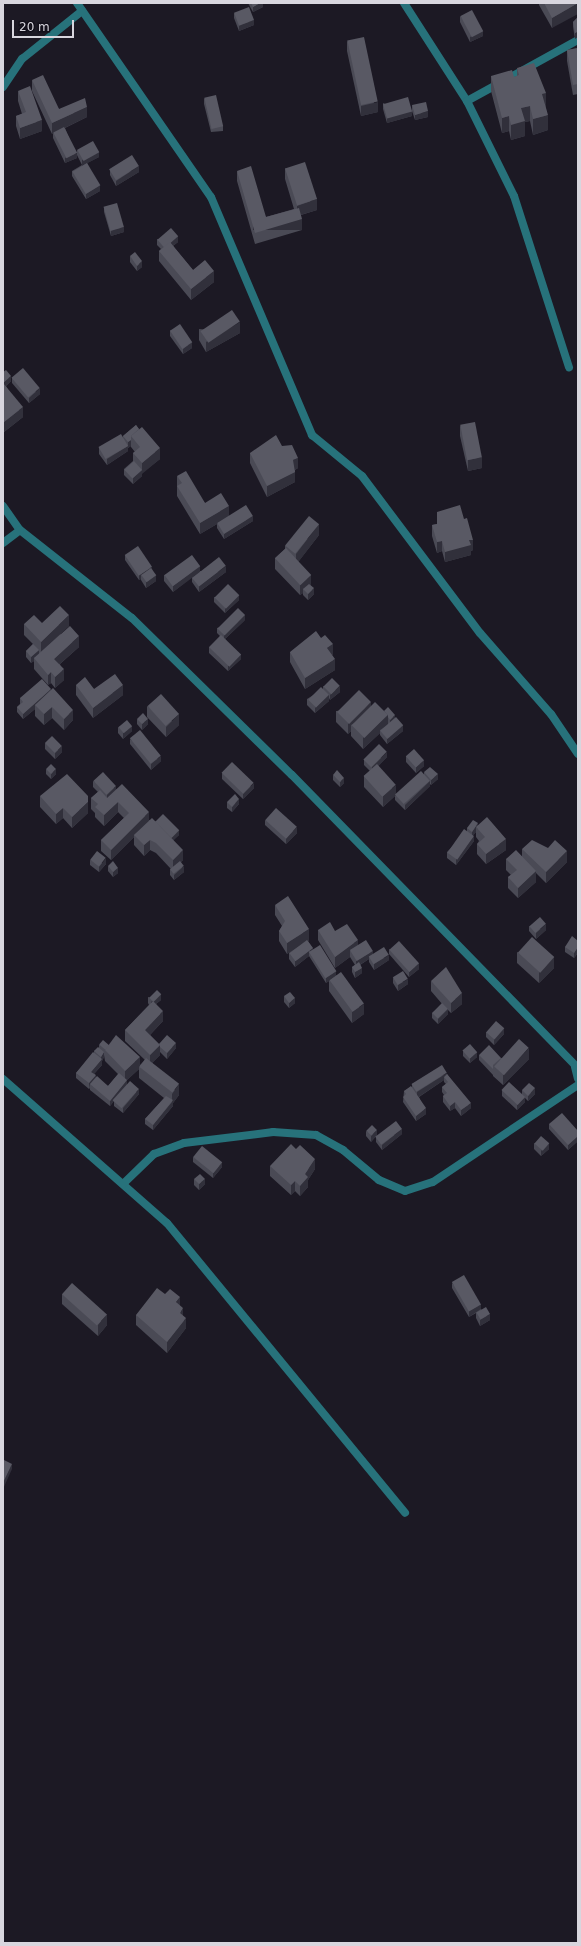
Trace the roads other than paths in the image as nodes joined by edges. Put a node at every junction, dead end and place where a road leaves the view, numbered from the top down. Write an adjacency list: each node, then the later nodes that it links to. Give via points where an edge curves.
1 (77, 3): 3 (street)
2 (404, 3): 6 (street)
3 (82, 12): 5 (street, via 22,59); 11 (street, via 211,197 312,435 362,476 480,634 551,714)
4 (578, 40): 6 (street)
5 (3, 87)
6 (467, 101): 7 (street, via 514,196)
7 (569, 367)
8 (3, 506): 9 (street)
9 (20, 530): 10 (street); 12 (street, via 132,618 292,775)
10 (3, 543)
11 (578, 754)
12 (576, 1068): 14 (street)
13 (3, 1079): 16 (street)
14 (578, 1079)
15 (578, 1085): 16 (street, via 433,1182 405,1191 379,1180 343,1150 316,1135 273,1132 184,1143 154,1154)
16 (123, 1184): 17 (street, via 168,1223)
17 (404, 1514)

